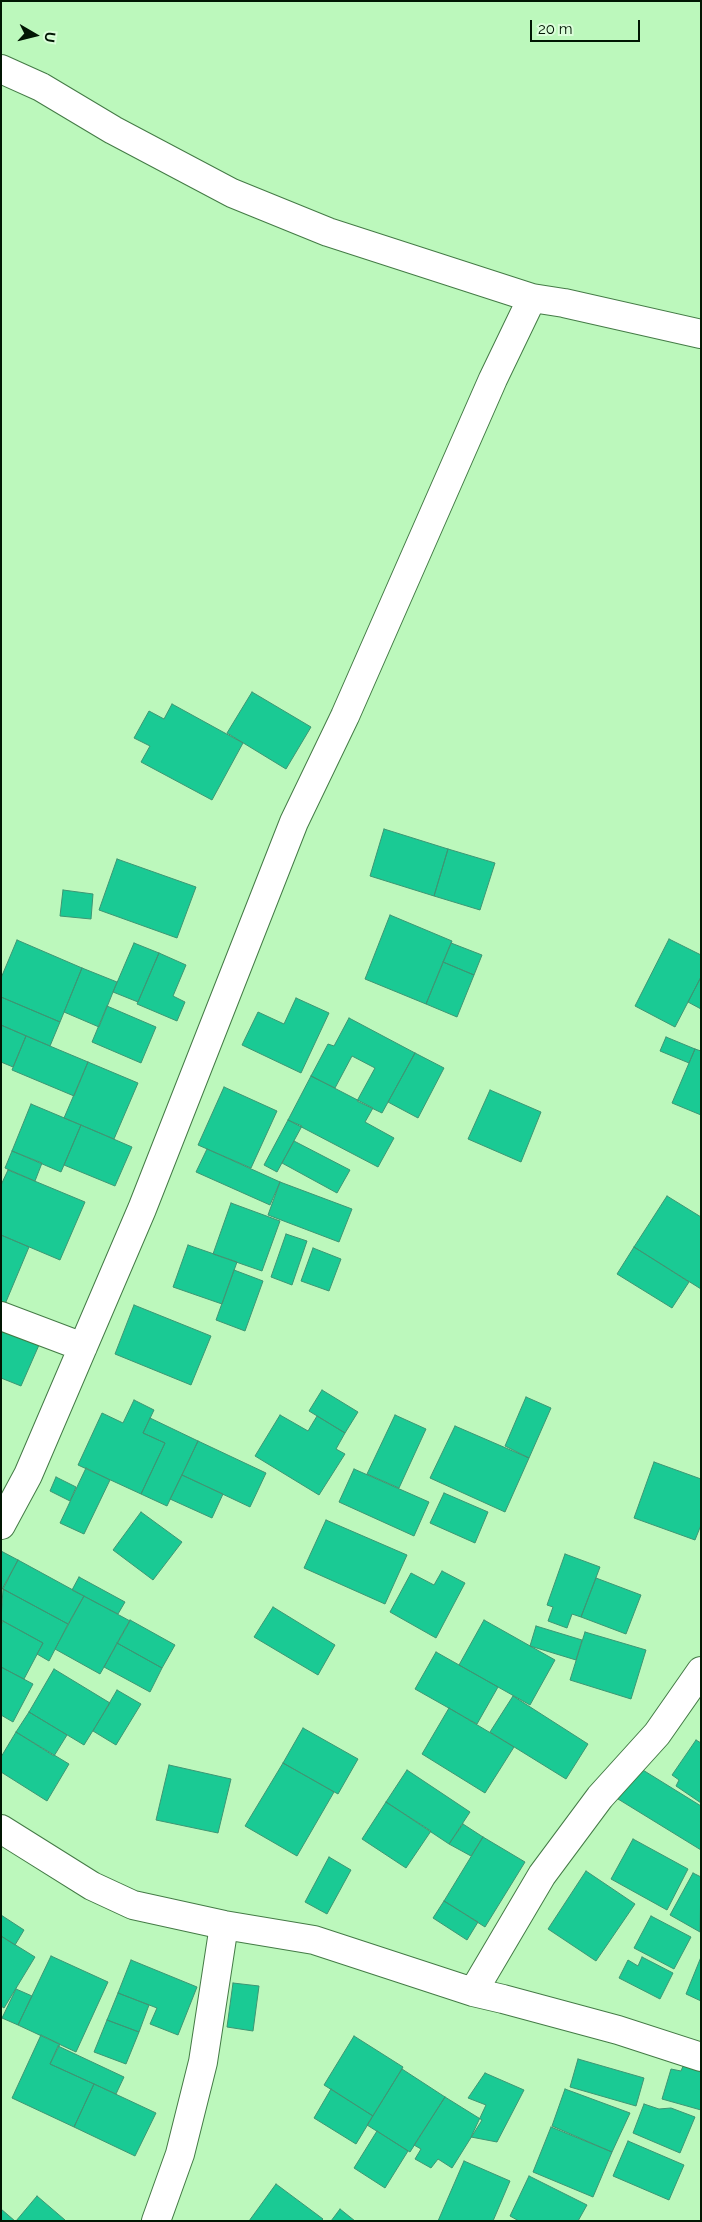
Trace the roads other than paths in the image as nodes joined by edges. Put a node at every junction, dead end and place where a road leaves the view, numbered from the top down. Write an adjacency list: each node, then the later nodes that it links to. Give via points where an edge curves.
1 (1, 69): 2 (street, via 41,87 112,130 232,192 328,232)
2 (532, 298): 3 (street); 5 (street, via 493,379 345,716 294,822 142,1209)
3 (701, 334)
4 (1, 1316): 5 (street)
5 (83, 1347): 6 (street, via 25,1482)
6 (1, 1524)
7 (701, 1671): 10 (street, via 657,1734 600,1797 542,1875)
8 (1, 1829): 9 (street, via 92,1886 133,1905)
9 (224, 1925): 10 (street, via 314,1940); 12 (street, via 203,2062 180,2154)
10 (473, 1992): 11 (street, via 618,2030)
11 (701, 2057)
12 (156, 2221)

